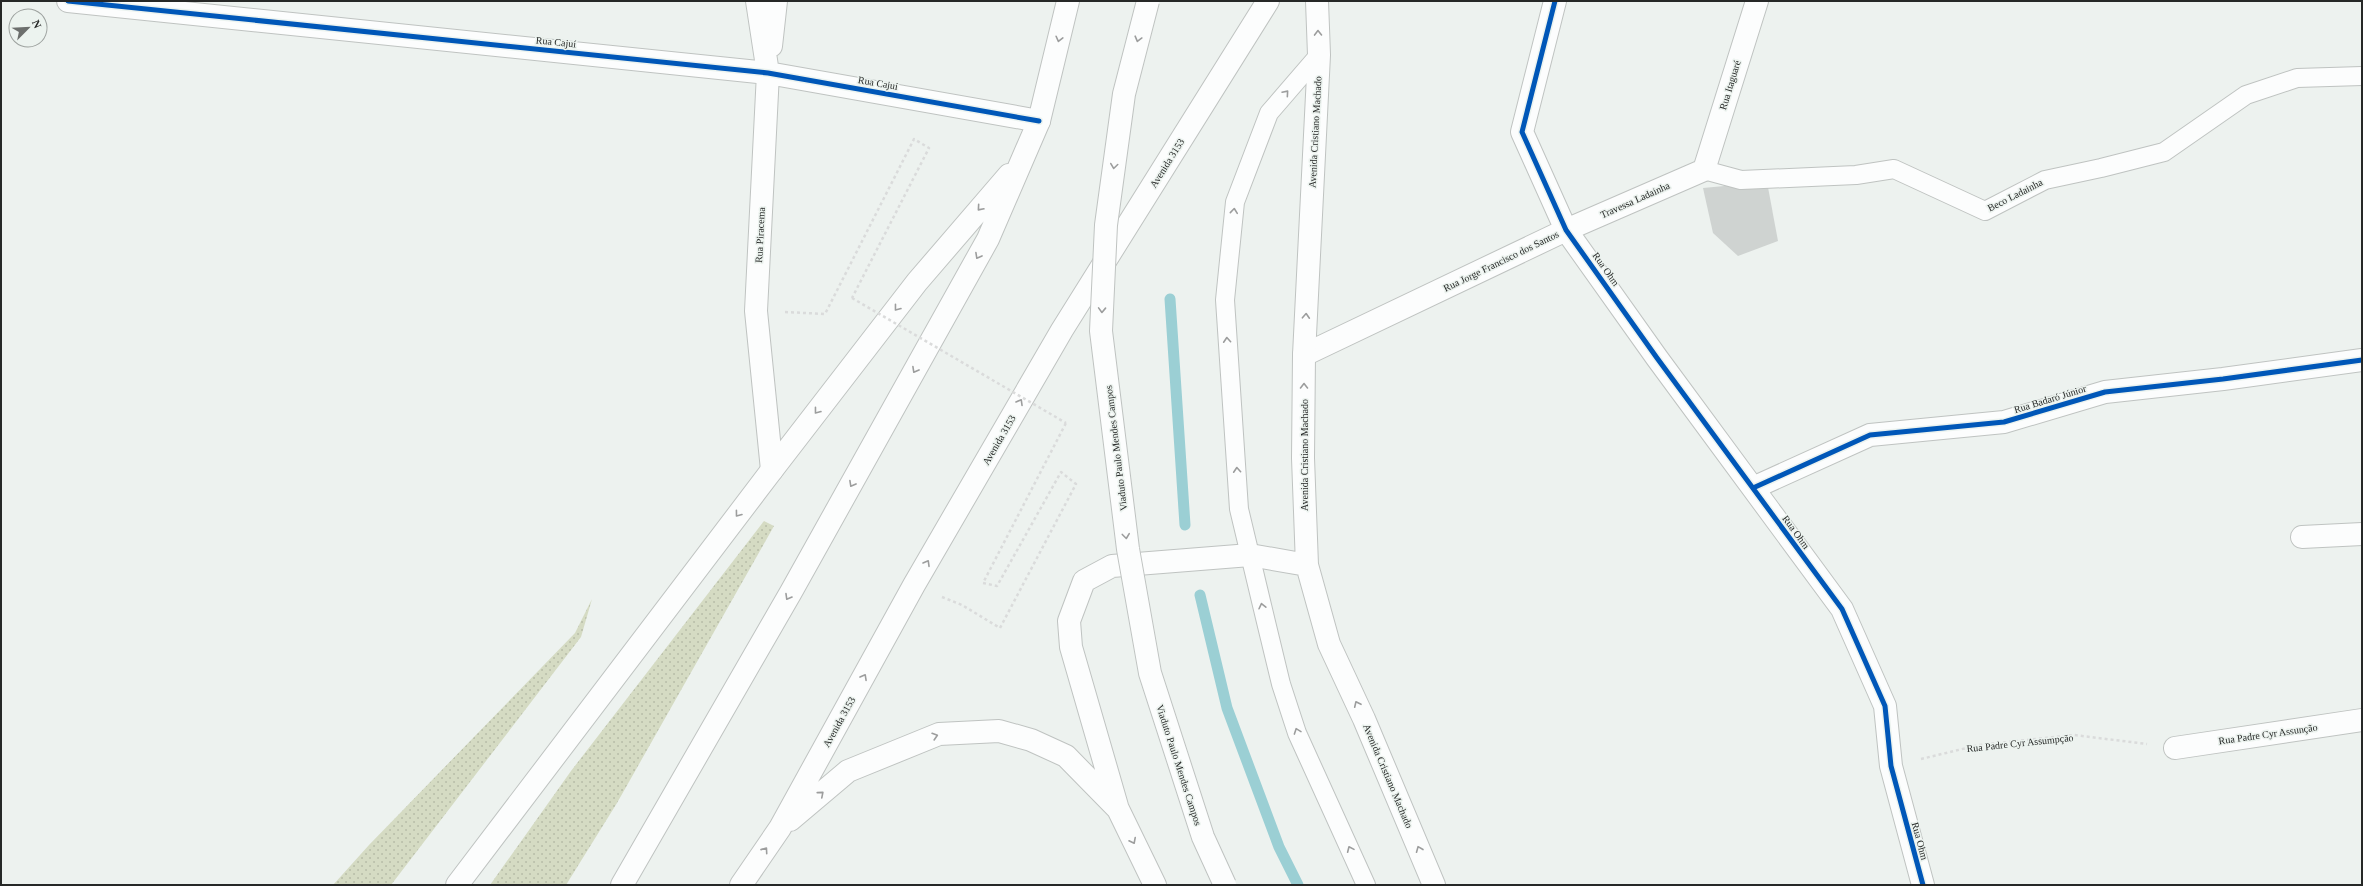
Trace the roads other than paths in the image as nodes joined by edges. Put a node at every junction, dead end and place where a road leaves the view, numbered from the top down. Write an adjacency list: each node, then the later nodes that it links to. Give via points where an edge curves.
1 (68, 1): 11 (main road, Rua Cajuí)
2 (757, 1): 11 (main road, Rua Piracema)
3 (776, 1): 11 (main road)
4 (1068, 1): 13 (main road, one-way to 13)
5 (1148, 1): 33 (main road, Viaduto Paulo Mendes Campos, one-way to 33, bridge, via 1123,102 1106,225 1102,331 1128,549 1150,673 1203,837)
6 (1268, 1): 28 (main road, Avenida 3153, one-way to 6, via 914,585 1062,330)
7 (1317, 1): 10 (main road, Avenida Cristiano Machado, one-way to 7)
8 (1555, 1): 16 (main road, Rua Jorge Francisco dos Santos, via 1522,132)
9 (1757, 1): 15 (main road, Rua Itaguaré)
10 (1318, 55): 17 (main road, Avenida Cristiano Machado, one-way to 10); 23 (lane, one-way to 10, via 1225,300 1235,202 1269,112)
11 (768, 73): 13 (main road, Rua Cajuí); 19 (main road, Rua Piracema, via 756,311)
12 (2362, 76): 15 (lane, Beco Ladainha, via 2297,78 2246,95 2164,152 2045,180 1985,211 1894,169 1856,175 1741,180)
13 (1039, 121): 14 (main road)
14 (1024, 158): 19 (main road, one-way to 19, via 917,282); 30 (main road, one-way to 30, via 988,239 791,592)
15 (1704, 170): 16 (main road, Travessa Ladainha)
16 (1566, 230): 17 (main road, Rua Jorge Francisco dos Santos); 20 (main road, Rua Ohm)
17 (1304, 355): 24 (main road, Avenida Cristiano Machado, one-way to 17, via 1303,458)
18 (2362, 360): 20 (main road, Rua Badaró Júnior, via 2105,392 2004,422 1870,435)
19 (772, 470): 29 (main road, one-way to 29)
20 (1752, 488): 36 (main road, Rua Ohm, via 1842,609 1885,706 1891,766)
21 (2362, 534): 22 (main road)
22 (2302, 537)
23 (1241, 556): 24 (main road); 27 (main road, via 1112,566 1084,580 1069,621 1071,647); 34 (lane, one-way to 23, via 1297,733)
24 (1307, 565): 35 (main road, Avenida Cristiano Machado, one-way to 24, via 1364,719 1329,644)
25 (2362, 720): 26 (main road, Rua Padre Cyr Assunção)
26 (2175, 748)
27 (1118, 810): 28 (main road, one-way to 27, via 848,771 939,734 991,731 1031,740 1066,756); 32 (main road, one-way to 32)
28 (780, 828): 31 (main road, Avenida 3153, one-way to 28)
29 (457, 885)
30 (622, 885)
31 (741, 885)
32 (1155, 885)
33 (1225, 885)
34 (1366, 885)
35 (1434, 885)
36 (1923, 885)

